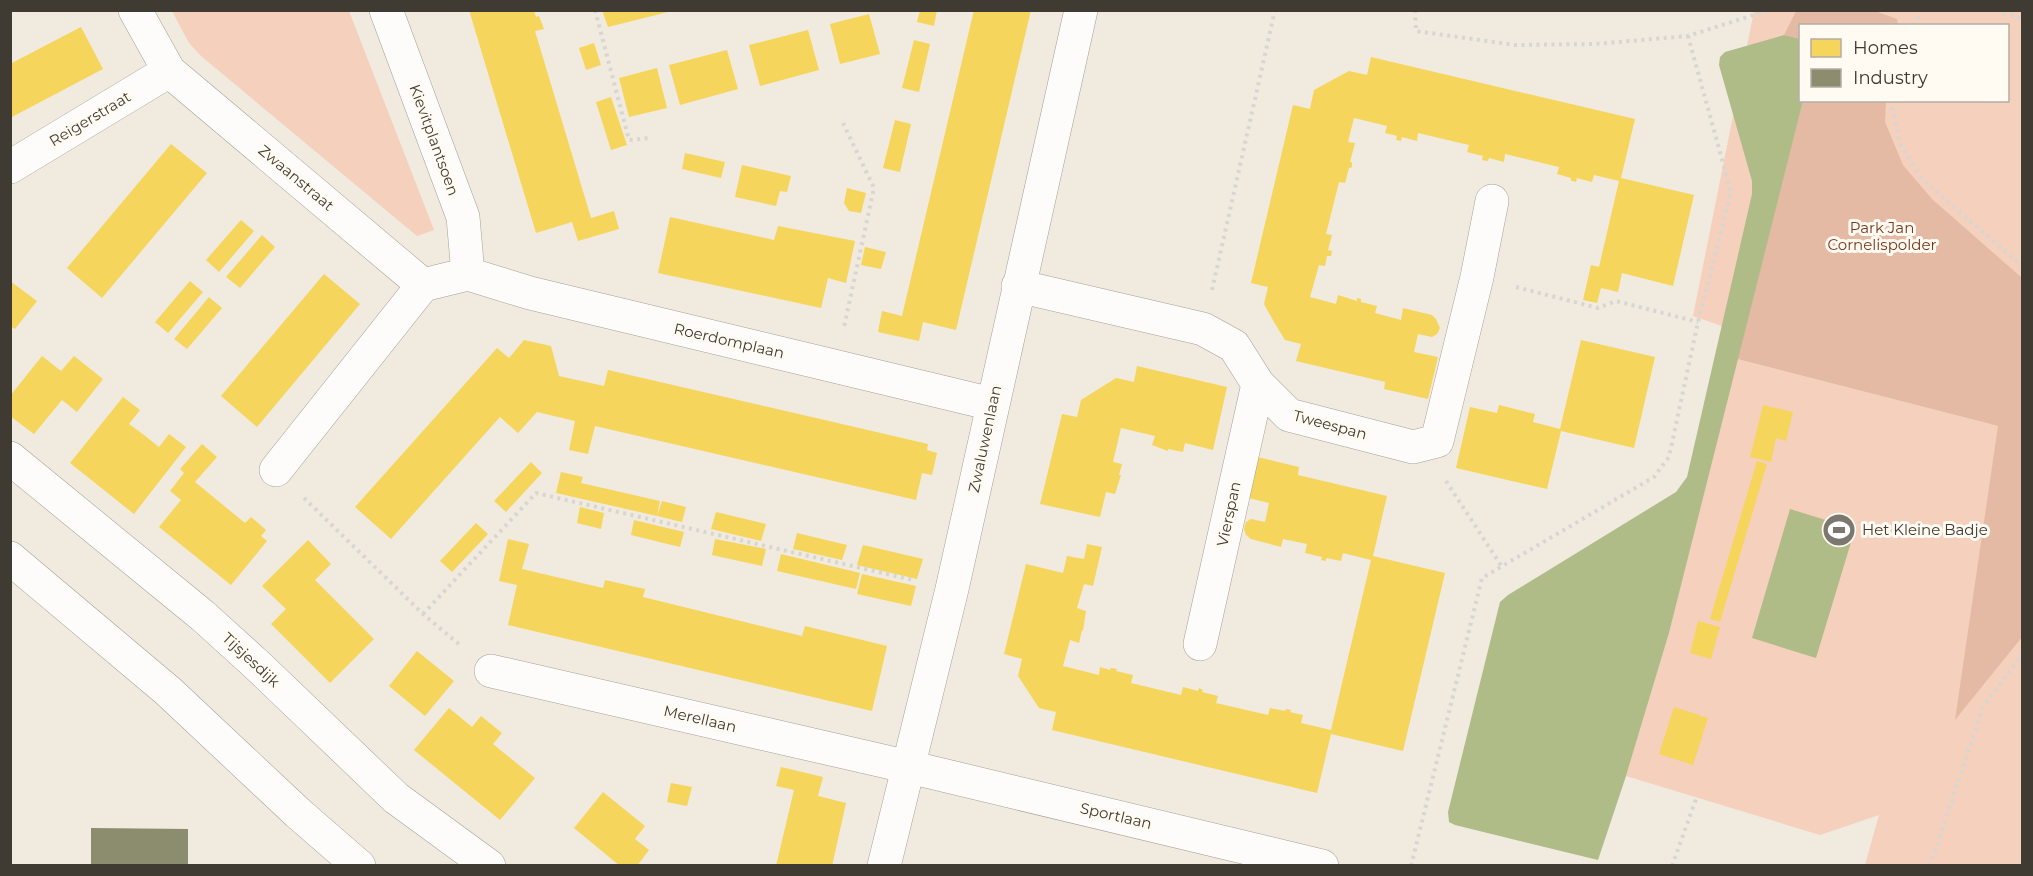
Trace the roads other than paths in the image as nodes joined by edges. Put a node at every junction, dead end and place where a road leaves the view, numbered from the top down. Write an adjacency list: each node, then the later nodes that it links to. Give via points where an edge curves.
1 (135, 10): 4 (street)
2 (386, 10): 7 (street, Kievitplantsoen, via 463,218)
3 (1081, 10): 9 (street, Zwaluwenlaan)
4 (169, 71): 5 (street, Reigerstraat); 8 (street, Zwaanstraat)
5 (10, 167)
6 (1492, 201): 10 (street, Tweespan, via 1437,441 1413,447 1289,415)
7 (468, 274): 8 (street); 11 (street, Roerdomplaan, via 531,293)
8 (423, 285): 13 (street)
9 (1018, 286): 10 (street, Tweespan, via 1203,328 1234,346); 11 (street, Zwaluwenlaan)
10 (1258, 384): 15 (street, Vierspan)
11 (992, 404): 17 (street, Zwaluwenlaan)
12 (10, 458): 19 (street, Tijsjesdijk, via 203,616 396,798)
13 (276, 470)
14 (10, 558): 18 (street, via 168,691)
15 (1200, 645)
16 (491, 671): 17 (street, Merellaan)
17 (909, 767): 20 (street, Zwaluwenlaan); 21 (street, Sportlaan)
18 (359, 866)
19 (489, 866)
20 (884, 866)
21 (1322, 866)

